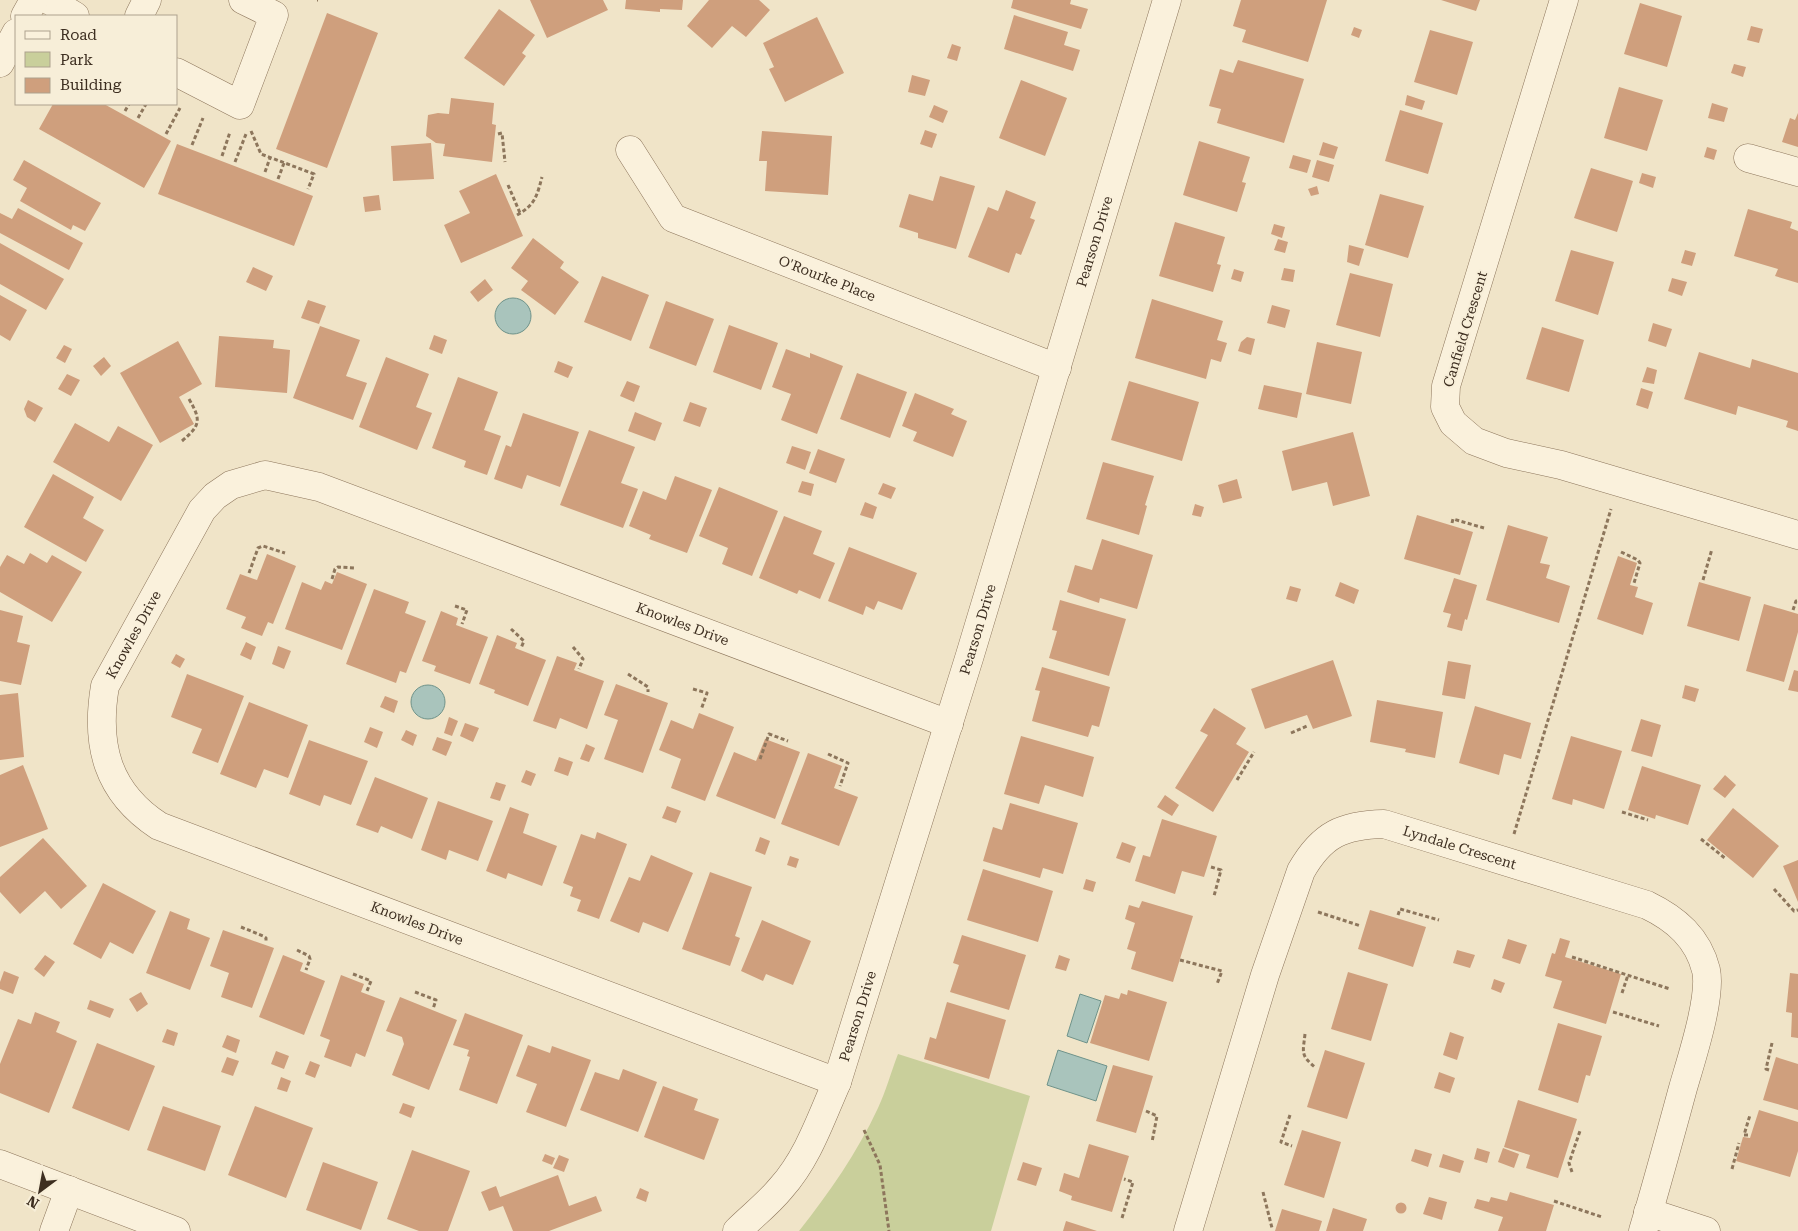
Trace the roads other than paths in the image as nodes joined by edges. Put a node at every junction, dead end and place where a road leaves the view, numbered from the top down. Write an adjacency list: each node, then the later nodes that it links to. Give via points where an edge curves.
1 (34, 0): 7 (street)
2 (48, 0): 8 (street)
3 (147, 0): 9 (street)
4 (243, 0): 12 (street, via 274,15 240,105)
5 (1166, 0): 16 (street, Pearson Drive)
6 (1564, 0): 17 (street, Canfield Crescent, via 1446,386 1445,407 1453,423 1474,441 1506,453 1550,462)
7 (26, 15)
8 (74, 15)
9 (140, 15)
10 (15, 35): 11 (street)
11 (0, 63)
12 (178, 73)
13 (630, 150): 16 (street, O'Rourke Place, via 673,218)
14 (1748, 158): 15 (street)
15 (1798, 172)
16 (1057, 368): 18 (street, Pearson Drive)
17 (1798, 535)
18 (949, 724): 19 (street, Pearson Drive); 19 (street, Knowles Drive, via 319,487 265,475 231,485 202,510 105,686 102,708 104,751 111,773 139,812 159,826)
19 (838, 1082): 25 (street, Pearson Drive, via 797,1166 782,1188)
20 (0, 1164): 21 (street)
21 (69, 1190): 23 (street); 24 (street)
22 (1646, 1222): 26 (street, Lyndale Crescent, via 1704,1008 1706,971 1692,937 1663,912 1647,905 1384,824 1342,830 1328,839 1301,871 1265,975); 27 (street)
23 (54, 1231)
24 (176, 1231)
25 (737, 1231)
26 (1188, 1231)
27 (1706, 1231)

